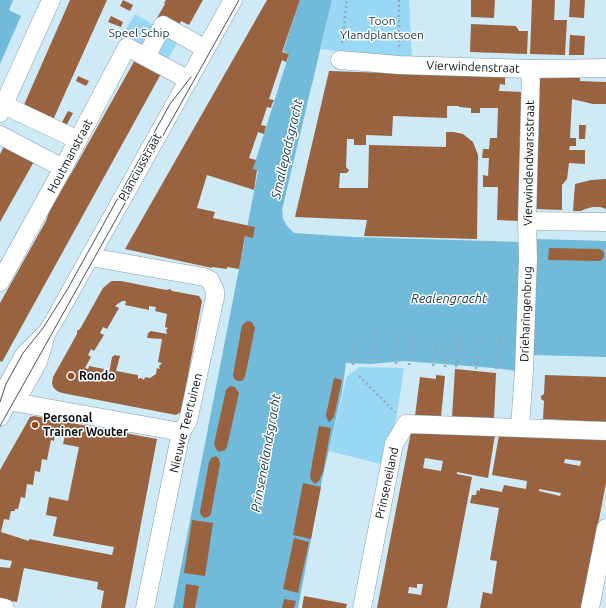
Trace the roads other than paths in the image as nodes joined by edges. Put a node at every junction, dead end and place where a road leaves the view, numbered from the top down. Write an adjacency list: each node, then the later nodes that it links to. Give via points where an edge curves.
1 (51, 0): 9 (street)
2 (233, 0): 3 (street, Planciusstraat)
3 (206, 50): 5 (street, via 163,25); 8 (street, Planciusstraat)
4 (341, 53): 7 (street, Vierwindenstraat, via 399,65)
5 (146, 57): 8 (street, Houtmanstraat); 11 (street, Houtmanstraat, via 127,47)
6 (606, 68): 7 (street, Vierwindenstraat)
7 (531, 69): 13 (street, Vierwindendwarsstraat)
8 (188, 80): 15 (street, Planciusstraat)
9 (2, 109): 11 (street)
10 (0, 135): 12 (street)
11 (78, 140): 12 (street, Houtmanstraat)
12 (64, 168): 17 (street, Houtmanstraat)
13 (527, 221): 14 (street); 16 (street, Vierwindendwarsstraat)
14 (606, 222)
15 (90, 257): 18 (street, Planciusstraat, via 47,332 24,355 8,384); 22 (street, Nieuwe Teertuinen, via 204,277 213,284 215,296 188,421)
16 (528, 258): 20 (street, Drieharingenbrug)
17 (0, 282)
18 (4, 398): 19 (street, Planciusstraat); 22 (street)
19 (0, 417)
20 (520, 427): 21 (street); 27 (street, Prinseneiland, via 406,424 394,444)
21 (606, 430)
22 (181, 432): 26 (street, Nieuwe Teertuinen)
23 (606, 528): 28 (street)
24 (0, 607): 25 (street)
25 (5, 608)
26 (145, 608)
27 (362, 608)
28 (590, 608)

